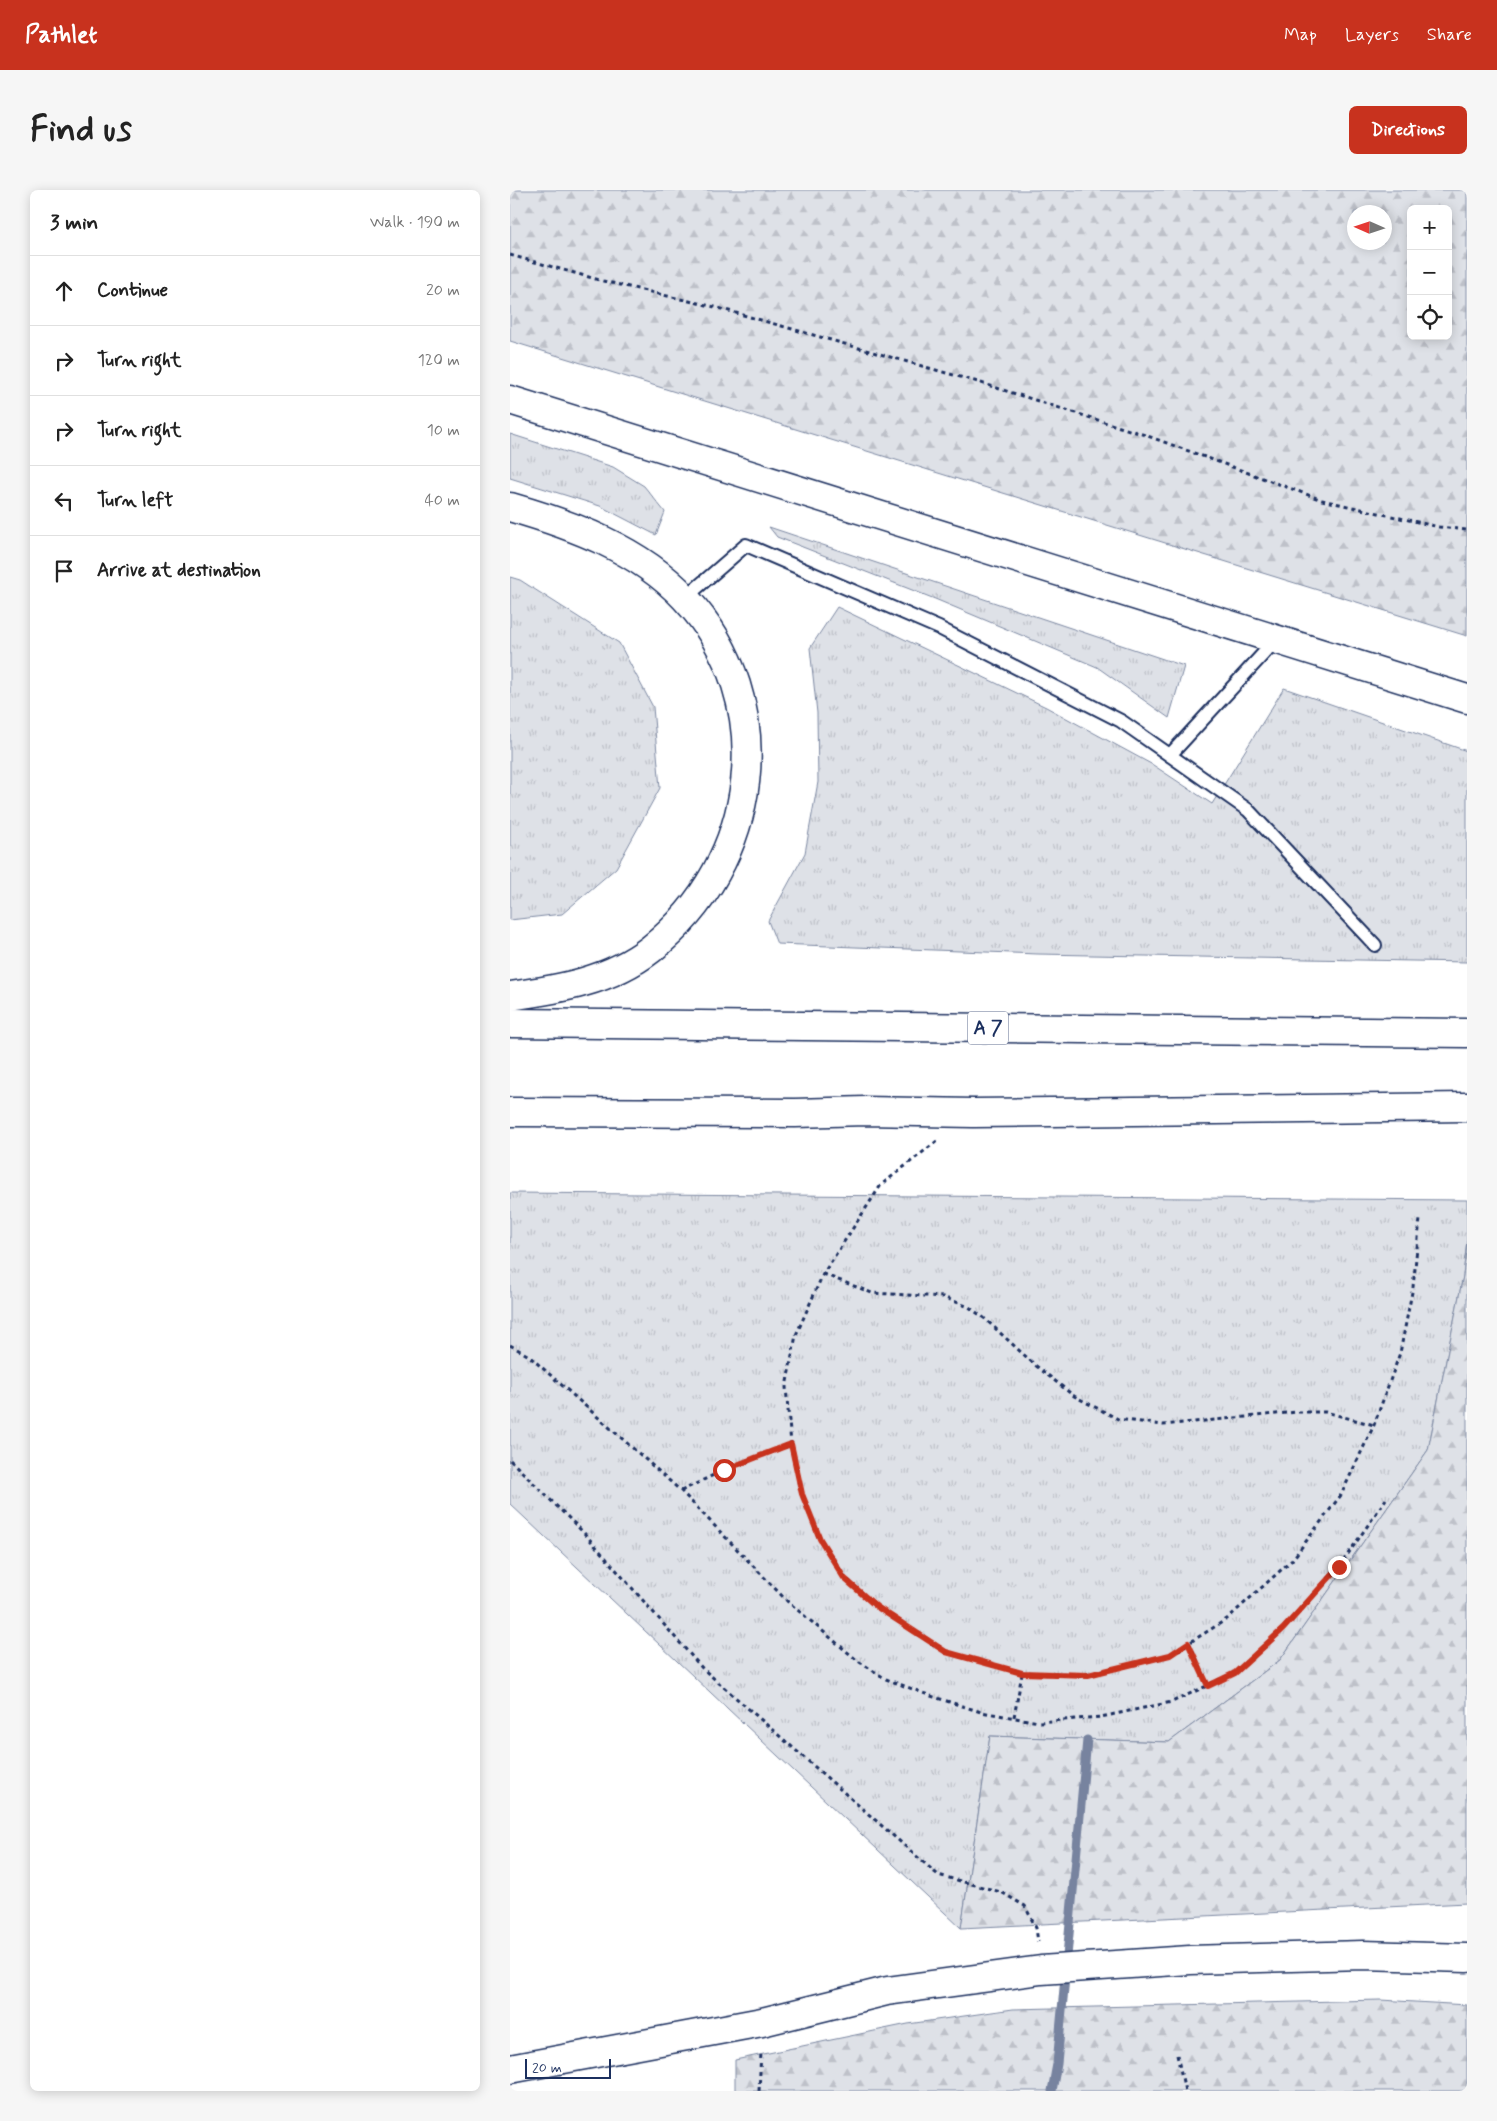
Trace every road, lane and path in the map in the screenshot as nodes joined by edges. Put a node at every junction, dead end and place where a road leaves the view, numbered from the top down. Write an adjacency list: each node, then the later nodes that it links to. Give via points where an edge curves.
1 (510, 255): 4 (path, via 715,307 969,379 1145,435 1322,500 1439,527)
2 (510, 400): 6 (main road)
3 (510, 507): 5 (main road, via 565,524 615,546 653,569)
4 (1467, 530)
5 (685, 598): 8 (lane, via 746,544 939,628 1121,721); 10 (main road, via 712,634 731,674 744,716 747,760 743,804 730,846 710,886 683,920 650,950 612,972 571,987)
6 (1276, 640): 7 (main road); 8 (lane)
7 (1467, 699)
8 (1170, 755): 9 (lane, via 1248,810)
9 (1375, 945)
10 (510, 996)
11 (510, 1024): 12 (main road, A 7)
12 (1467, 1033)
13 (1467, 1107): 15 (main road)
14 (510, 1112): 15 (main road)
15 (973, 1113): 17 (path, via 881,1185)
16 (1420, 1219): 19 (path, via 1413,1287 1400,1353)
17 (823, 1274): 19 (path, via 872,1293 944,1297 969,1306 1074,1396 1118,1419 1163,1425 1324,1412); 20 (path, via 796,1335 786,1387)
18 (510, 1345): 22 (path, via 529,1356)
19 (1374, 1425): 24 (path, via 1341,1495 1292,1560 1227,1619)
20 (791, 1444): 22 (path); 25 (path, via 802,1494 820,1539 844,1578 877,1607 946,1652)
21 (510, 1460): 29 (path, via 584,1533 702,1668 938,1875 1001,1892 1025,1906 1036,1928)
22 (681, 1491): 27 (path, via 787,1601 858,1662 886,1679 931,1696 981,1712)
23 (1386, 1499): 26 (path, via 1339,1567 1283,1629 1235,1673)
24 (1188, 1643): 25 (path, via 1170,1655 1088,1675); 26 (path)
25 (1022, 1673): 27 (path)
26 (1208, 1686): 27 (path, via 1172,1702 1102,1717 1039,1722)
27 (1014, 1717)
28 (1467, 1958): 29 (main road, via 1344,1956 1190,1960)
29 (1041, 1970): 30 (main road, via 887,1992)
30 (762, 2022): 32 (main road); 33 (path)
31 (1177, 2055): 34 (path)
32 (510, 2069)
33 (759, 2091)
34 (1185, 2091)

